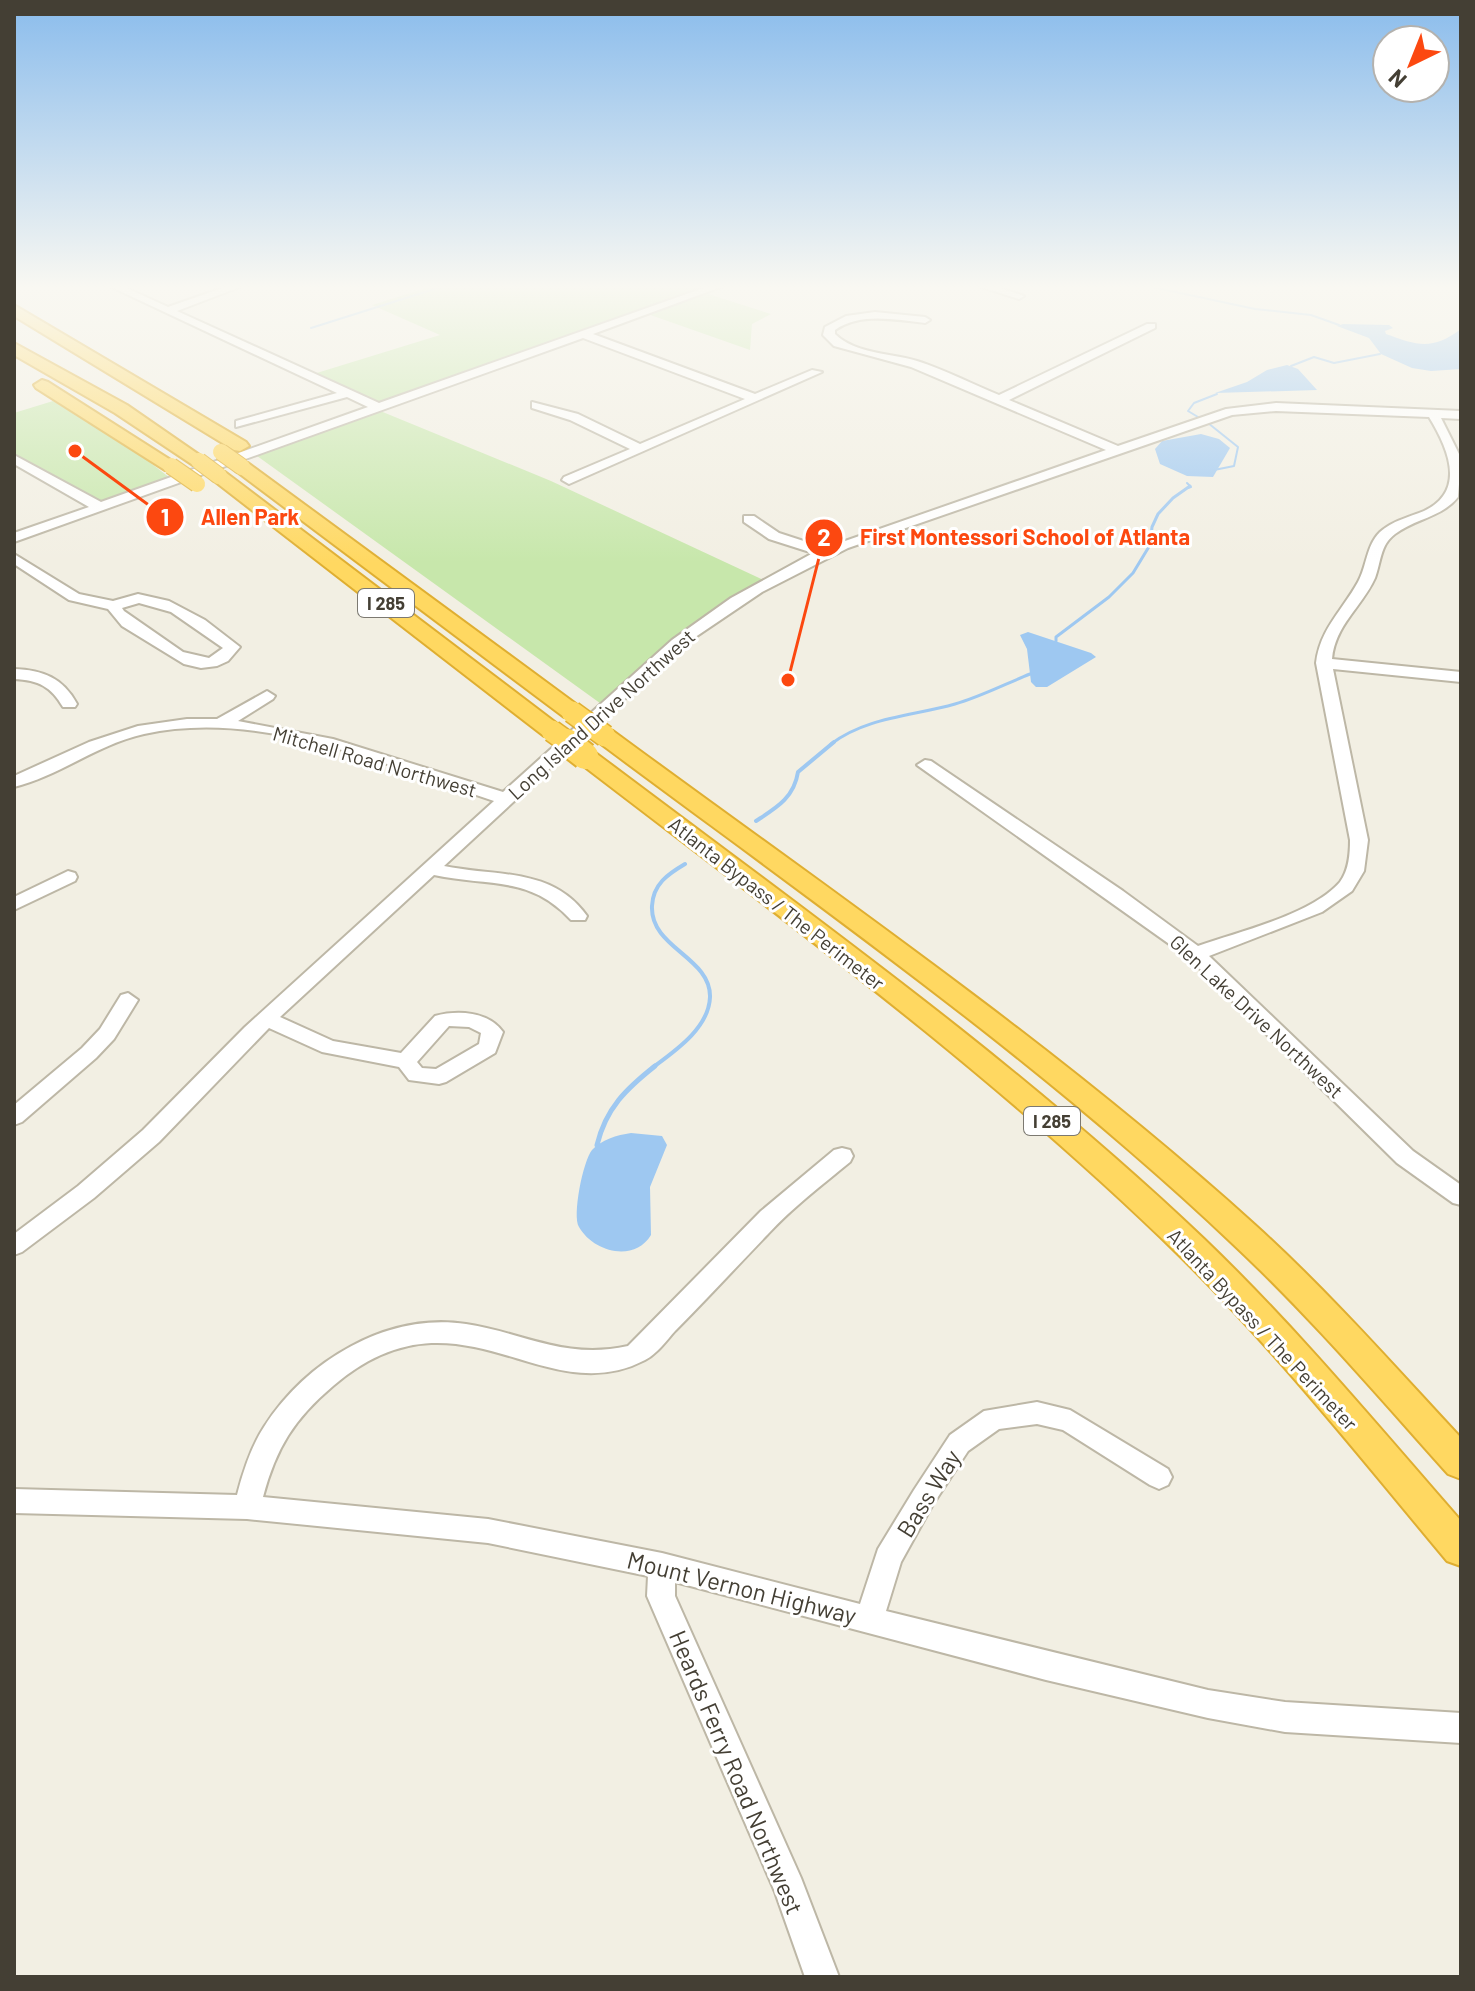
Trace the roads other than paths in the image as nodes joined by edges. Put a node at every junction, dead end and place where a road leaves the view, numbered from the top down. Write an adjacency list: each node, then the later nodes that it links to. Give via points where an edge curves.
1 (30, 378): 34 (highway, bridge, via 303,553 417,639)
2 (66, 378): 34 (highway, Atlanta Bypass / The Perimeter / I 285, bridge, via 199,461)
3 (101, 378): 22 (highway, Atlanta Bypass / The Perimeter / I 285, bridge, via 221,452)
4 (127, 378): 22 (highway, via 240,446)
5 (315, 378): 11 (street)
6 (459, 378): 15 (street)
7 (701, 378): 12 (street)
8 (802, 378): 12 (street)
9 (947, 378): 13 (street)
10 (1044, 378): 13 (street)
11 (348, 393): 15 (street); 18 (street)
12 (755, 398): 19 (street)
13 (999, 400): 20 (street)
14 (536, 405): 19 (street)
15 (378, 407): 24 (street)
16 (1432, 413): 17 (street, Long Island Drive Northwest); 20 (street, Long Island Drive Northwest, via 1251,408); 32 (street, via 1455,457 1454,492 1442,506 1399,525 1380,540 1366,582 1329,635)
17 (1461, 415)
18 (240, 424)
19 (640, 449): 23 (street)
20 (1114, 449): 29 (street, Long Island Drive Northwest)
21 (14, 459): 24 (street)
22 (252, 464): 39 (highway, Atlanta Bypass / The Perimeter / I 285, bridge, via 345,543 572,712)
23 (569, 480)
24 (100, 507): 28 (street)
25 (68, 509): 27 (street)
26 (749, 519): 29 (street, via 774,536)
27 (14, 528)
28 (14, 538)
29 (826, 553): 42 (street, Long Island Drive Northwest, via 695,629)
30 (14, 558): 31 (street, via 74,597)
31 (110, 605): 31 (street, via 138,598 165,603 232,647 215,661 183,661 120,618)
32 (1324, 663): 35 (street); 47 (street, via 1359,840 1357,866 1345,886 1323,903)
33 (14, 674): 37 (street, via 51,681)
34 (480, 675): 39 (highway, Atlanta Bypass / The Perimeter / I 285, bridge, via 552,731)
35 (1461, 677)
36 (267, 696): 38 (street)
37 (69, 704)
38 (223, 723): 41 (street, Mitchell Road Northwest, via 131,733); 42 (street, Mitchell Road Northwest, via 300,736)
39 (595, 746): 55 (highway, Atlanta Bypass / The Perimeter / I 285, via 998,1031 1214,1206 1299,1286); 59 (highway, Atlanta Bypass / The Perimeter / I 285, via 1061,1128 1191,1248 1299,1360)
40 (925, 765): 47 (street, Glen Lake Drive Northwest)
41 (14, 782)
42 (506, 799): 43 (street, Long Island Drive Northwest)
43 (431, 869): 46 (street, via 543,886 565,899); 49 (street, Long Island Drive Northwest)
44 (68, 877): 45 (street)
45 (14, 904)
46 (578, 916)
47 (1196, 954): 53 (street, Glen Lake Drive Northwest, via 1405,1157)
48 (128, 1000): 51 (street, via 89,1053)
49 (266, 1019): 50 (street, via 329,1047); 54 (street, Long Island Drive Northwest, via 151,1136)
50 (406, 1061)
51 (16, 1113)
52 (842, 1156): 58 (street, via 762,1225 636,1354 582,1363 553,1360 449,1331 399,1336 348,1360 326,1376 275,1433)
53 (1461, 1197)
54 (14, 1246)
55 (1461, 1463)
56 (1159, 1477): 61 (street, Bass Way, via 1070,1421 1037,1413 993,1419 959,1443 923,1498 888,1558)
57 (14, 1501): 58 (street, Mount Vernon Highway)
58 (247, 1507): 60 (street, Mount Vernon Highway, via 488,1531)
59 (1461, 1549)
60 (662, 1566): 61 (street, Mount Vernon Highway); 63 (street, Heards Ferry Road Northwest, via 661,1596 790,1889)
61 (869, 1619): 62 (street, Mount Vernon Highway, via 1208,1704 1285,1717)
62 (1457, 1728)
63 (822, 1977)

